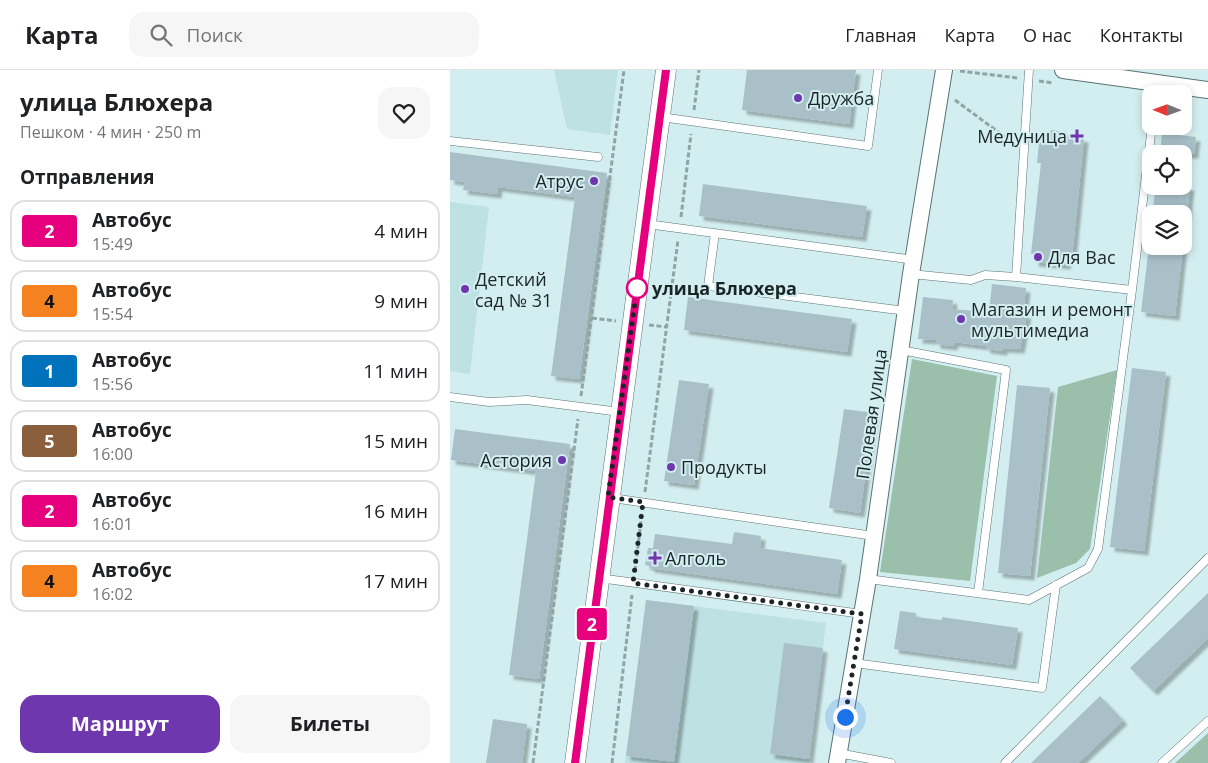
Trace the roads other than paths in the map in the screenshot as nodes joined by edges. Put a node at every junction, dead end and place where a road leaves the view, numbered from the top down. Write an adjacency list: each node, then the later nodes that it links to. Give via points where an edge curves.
1 (666, 70): 10 (street)
2 (878, 70): 10 (lane, via 868,146)
3 (944, 70): 16 (street, Полевая улица)
4 (1028, 70): 17 (lane)
5 (1063, 70): 6 (street)
6 (1100, 72): 7 (street)
7 (1146, 85)
8 (1192, 89): 9 (street)
9 (1208, 90)
10 (660, 116): 14 (street)
11 (1151, 135): 18 (lane)
12 (450, 140): 13 (lane)
13 (598, 157)
14 (646, 224): 15 (lane); 22 (street)
15 (715, 233): 16 (lane); 19 (lane, via 708,286)
16 (913, 267): 17 (lane, via 971,280 985,275); 19 (street, Полевая улица)
17 (1016, 277): 18 (lane)
18 (1132, 290): 28 (lane, via 1098,549 1088,568)
19 (906, 311): 20 (street, Полевая улица)
20 (900, 350): 24 (street, Полевая улица); 29 (lane, via 1006,370)
21 (450, 397): 22 (lane, via 489,402 527,400)
22 (620, 412): 23 (street)
23 (608, 497): 24 (lane); 26 (street)
24 (874, 536): 27 (street, Полевая улица)
25 (1208, 558): 36 (lane)
26 (598, 578): 30 (lane); 34 (street)
27 (868, 579): 29 (lane); 30 (street, Полевая улица)
28 (1056, 585): 29 (lane, via 1029,600); 31 (lane, via 1042,688)
29 (978, 593)
30 (862, 614): 31 (street, Полевая улица)
31 (854, 663): 33 (street, Полевая улица)
32 (1208, 721): 37 (lane)
33 (838, 758): 35 (lane)
34 (575, 763)
35 (891, 763)
36 (1005, 763)
37 (1162, 763)

